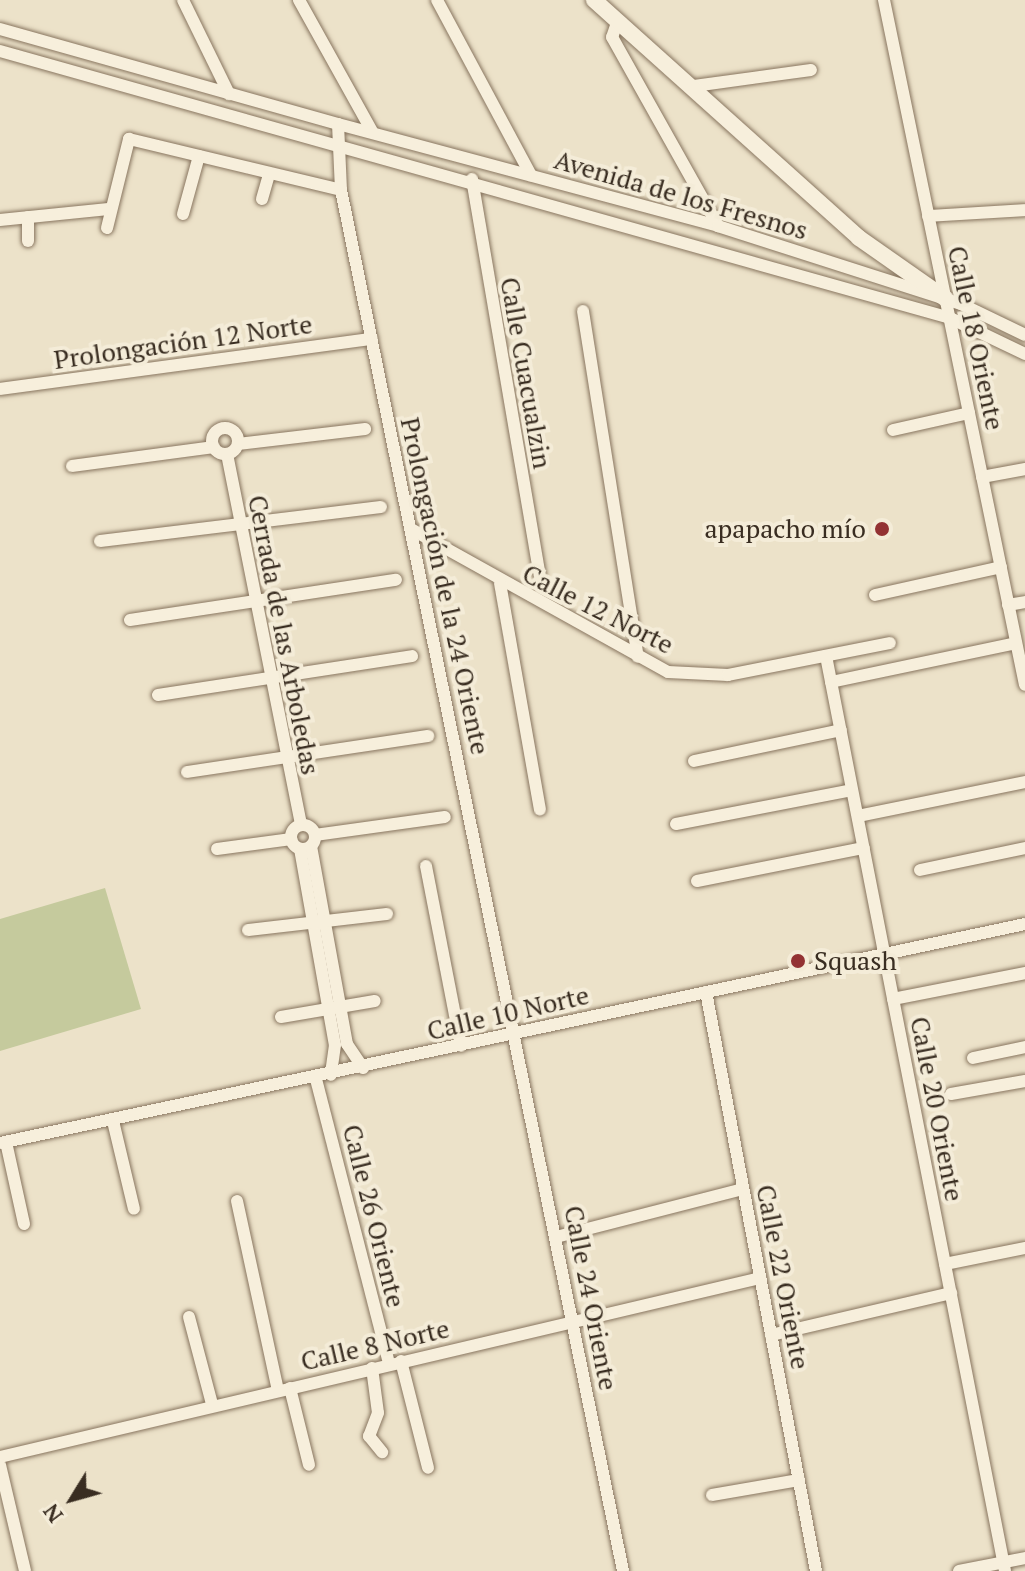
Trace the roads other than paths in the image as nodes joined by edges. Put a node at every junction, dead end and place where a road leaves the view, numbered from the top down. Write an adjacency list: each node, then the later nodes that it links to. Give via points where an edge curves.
1 (183, 0): 11 (street)
2 (437, 0): 17 (street)
3 (594, 0): 6 (street)
4 (884, 0): 24 (street, Calle 18 Oriente)
5 (296, 1): 13 (street)
6 (618, 20): 10 (street); 27 (street, via 612,37)
7 (0, 29): 11 (street, Avenida de los Fresnos)
8 (0, 51): 14 (street, Avenida de los Fresnos)
9 (811, 70): 10 (street)
10 (694, 86): 30 (street, via 859,238)
11 (229, 94): 12 (street, Avenida de los Fresnos)
12 (338, 124): 13 (street, Avenida de los Fresnos); 14 (street)
13 (372, 131): 17 (street, Avenida de los Fresnos)
14 (334, 145): 18 (street, Avenida de los Fresnos); 19 (street, Prolongación de la 24 Oriente)
15 (199, 156): 16 (street); 21 (street, via 129,139); 23 (street)
16 (269, 175): 19 (street); 20 (street)
17 (531, 175): 27 (street, Avenida de los Fresnos)
18 (472, 179): 32 (street, Avenida de los Fresnos); 51 (street, Calle Cuacualzin)
19 (341, 190): 34 (street, Prolongación de la 24 Oriente)
20 (262, 199)
21 (108, 209): 25 (street); 28 (street)
22 (1025, 210): 24 (street)
23 (183, 214)
24 (928, 216): 30 (street, Calle 18 Oriente)
25 (28, 217): 26 (street); 29 (street)
26 (0, 220)
27 (718, 226): 30 (street, Avenida de los Fresnos)
28 (107, 228)
29 (28, 241)
30 (946, 299): 32 (street, Calle 18 Oriente); 33 (street, Avenida de los Fresnos)
31 (583, 311): 63 (street)
32 (950, 318): 35 (street, Avenida de los Fresnos); 37 (street, Calle 18 Oriente)
33 (1025, 335)
34 (372, 339): 36 (street, Prolongación 12 Norte); 48 (street, Prolongación de la 24 Oriente)
35 (1025, 354)
36 (0, 389)
37 (969, 413): 39 (street); 45 (street, Calle 18 Oriente)
38 (365, 429): 40 (street)
39 (893, 430)
40 (238, 444): 41 (street, via 234,431 220,429); 42 (street)
41 (214, 447): 42 (street); 43 (street)
42 (227, 454): 47 (street, Cerrada de las Arboledas)
43 (72, 466)
44 (1025, 469): 45 (street)
45 (982, 477): 50 (street, Calle 18 Oriente)
46 (381, 507): 47 (street)
47 (239, 524): 49 (street); 55 (street, Cerrada de las Arboledas)
48 (411, 529): 53 (street, Calle 12 Norte); 97 (street, Prolongación de la 24 Oriente)
49 (100, 541)
50 (1001, 567): 54 (street); 57 (street, Calle 18 Oriente)
51 (540, 575)
52 (396, 580): 55 (street)
53 (500, 583): 63 (street, Calle 12 Norte); 75 (street)
54 (875, 595)
55 (254, 601): 58 (street); 64 (street, Cerrada de las Arboledas)
56 (1025, 602): 57 (street)
57 (1008, 605): 60 (street, Calle 18 Oriente)
58 (130, 620)
59 (890, 643): 62 (street, Calle 12 Norte)
60 (1016, 643): 65 (street); 66 (street, Calle 18 Oriente)
61 (412, 656): 64 (street)
62 (826, 656): 63 (street, Calle 12 Norte, via 700,675 668,672); 65 (street, Calle 20 Oriente)
63 (638, 657)
64 (270, 677): 67 (street); 70 (street, Cerrada de las Arboledas)
65 (831, 682): 68 (street, Calle 20 Oriente)
66 (1025, 685)
67 (158, 695)
68 (841, 730): 71 (street); 74 (street, Calle 20 Oriente)
69 (428, 736): 70 (street)
70 (284, 757): 72 (street); 79 (street, Cerrada de las Arboledas)
71 (694, 761)
72 (187, 772)
73 (1025, 782): 76 (street)
74 (852, 790): 76 (street, Calle 20 Oriente); 78 (street)
75 (540, 810)
76 (858, 816): 80 (street, Calle 20 Oriente)
77 (445, 817): 79 (street)
78 (676, 824)
79 (304, 842): 82 (street); 87 (street)
80 (864, 848): 85 (street); 90 (street, Calle 20 Oriente)
81 (1025, 848): 84 (street)
82 (217, 849)
83 (426, 866): 98 (street)
84 (920, 870)
85 (697, 881)
86 (387, 914): 87 (street)
87 (319, 922): 89 (street); 95 (street)
88 (1025, 924): 90 (street, Calle 10 Norte)
89 (248, 930)
90 (885, 955): 92 (street, Calle 10 Norte); 93 (street, Calle 20 Oriente)
91 (1025, 973): 93 (street)
92 (706, 992): 97 (street, Calle 10 Norte); 108 (street, Calle 22 Oriente)
93 (893, 999): 114 (street, Calle 20 Oriente)
94 (375, 1001): 95 (street)
95 (334, 1008): 96 (street); 101 (street); 102 (street)
96 (281, 1017)
97 (515, 1034): 98 (street, Calle 10 Norte); 112 (street, Calle 24 Oriente)
98 (461, 1046): 101 (street, Calle 10 Norte)
99 (1025, 1047): 100 (street)
100 (973, 1058)
101 (363, 1068): 102 (street, Calle 10 Norte)
102 (331, 1075): 103 (street, Calle 10 Norte)
103 (316, 1079): 106 (street, Calle 10 Norte); 120 (street, Calle 26 Oriente)
104 (1025, 1081): 105 (street)
105 (951, 1094)
106 (113, 1121): 107 (street, Calle 10 Norte); 110 (street)
107 (3, 1142): 111 (street)
108 (743, 1189): 112 (street); 115 (street, Calle 22 Oriente)
109 (237, 1201): 122 (street)
110 (134, 1209)
111 (24, 1224)
112 (556, 1237): 118 (street, Calle 24 Oriente)
113 (1025, 1248): 114 (street)
114 (945, 1264): 116 (street, Calle 20 Oriente)
115 (760, 1278): 118 (street, Calle 8 Norte); 119 (street, Calle 22 Oriente)
116 (951, 1293): 119 (street); 132 (street, Calle 20 Oriente)
117 (189, 1317): 123 (street)
118 (573, 1321): 120 (street, Calle 8 Norte); 134 (street, Calle 24 Oriente)
119 (771, 1335): 129 (street, Calle 22 Oriente)
120 (395, 1363): 121 (street, Calle 8 Norte); 128 (street, Calle 26 Oriente)
121 (372, 1368): 122 (street, Calle 8 Norte); 124 (street, via 378,1413 369,1436)
122 (284, 1389): 123 (street, Calle 8 Norte); 127 (street)
123 (212, 1404): 125 (street, Calle 8 Norte)
124 (382, 1452)
125 (0, 1457)
126 (0, 1465): 133 (street)
127 (309, 1465)
128 (428, 1468)
129 (799, 1480): 130 (street); 135 (street, Calle 22 Oriente)
130 (712, 1495)
131 (1025, 1558): 132 (street)
132 (1004, 1567): 136 (street)
133 (25, 1571)
134 (623, 1571)
135 (816, 1571)
136 (959, 1571)

